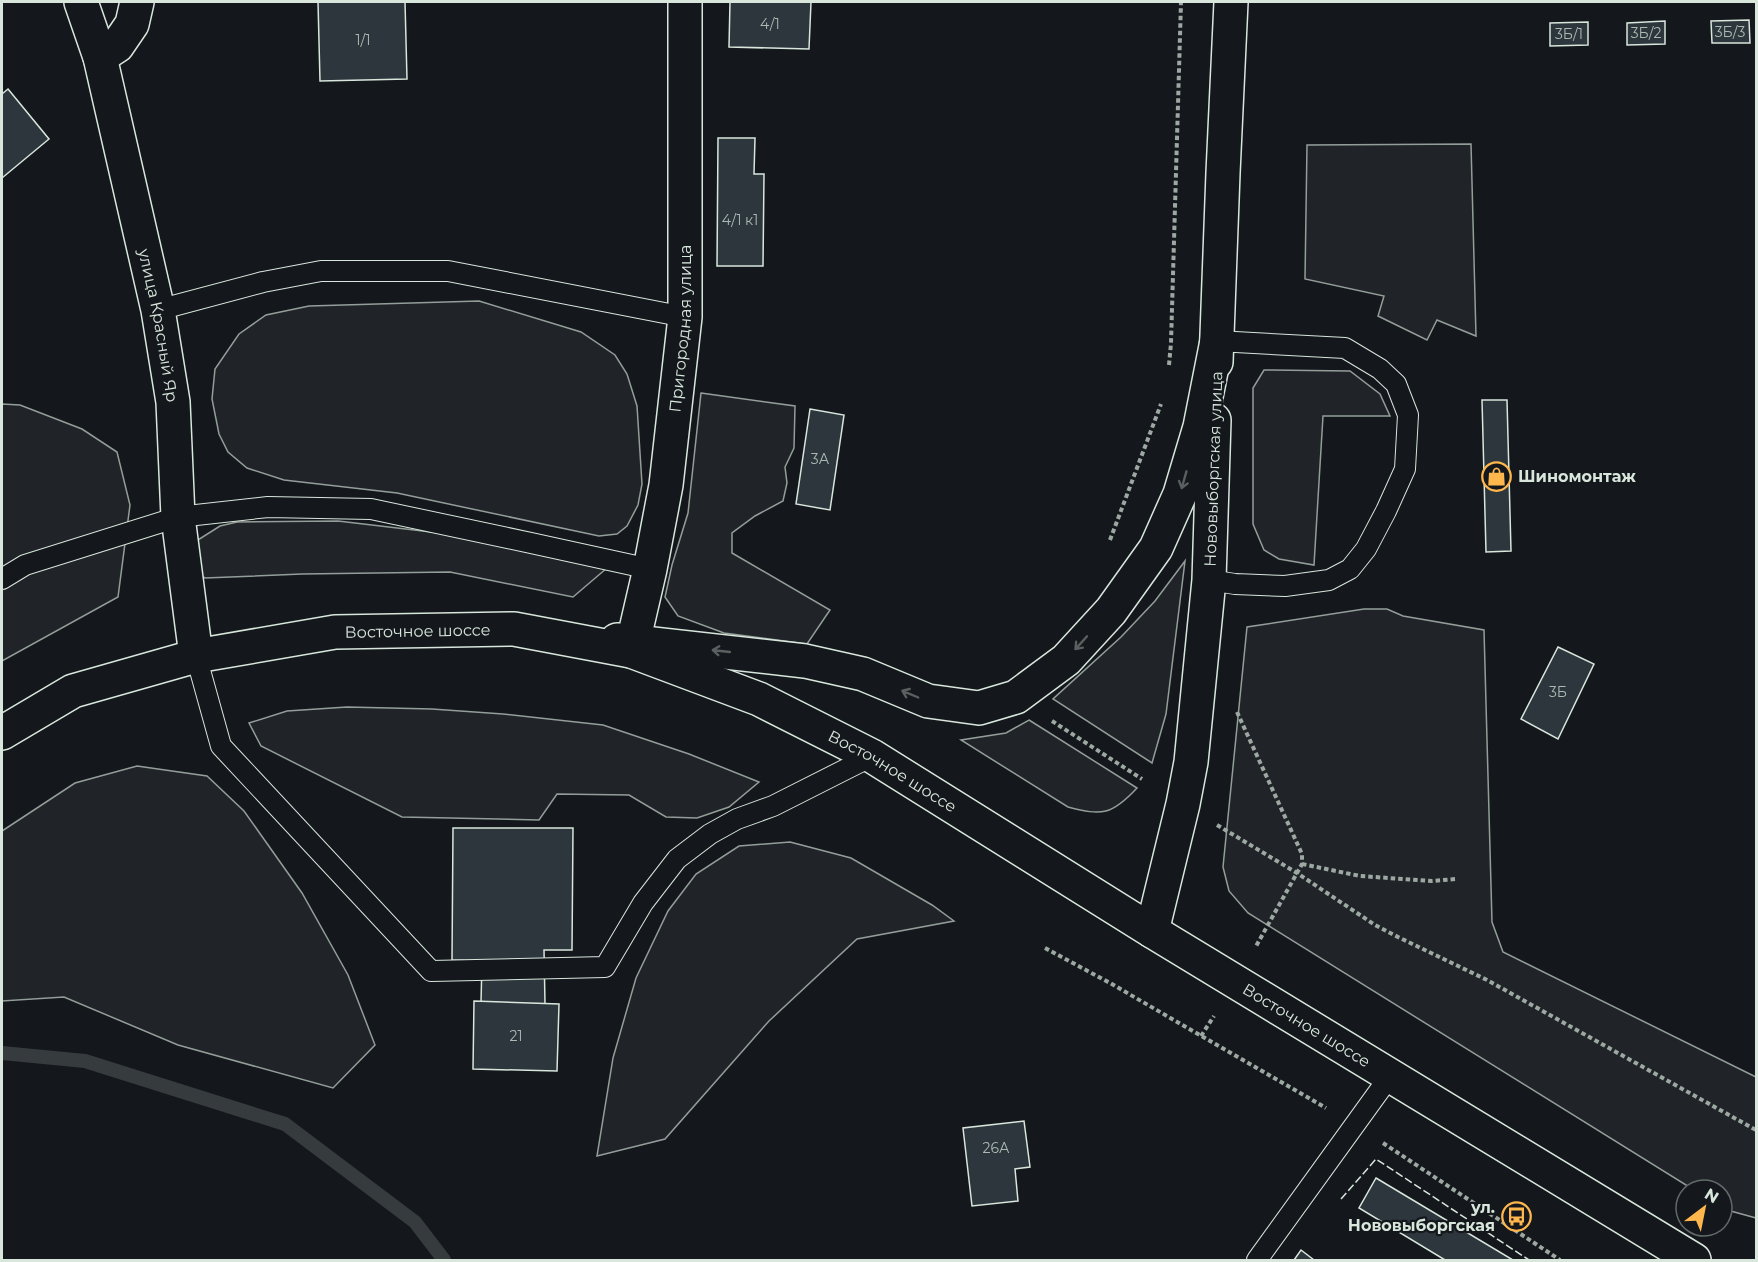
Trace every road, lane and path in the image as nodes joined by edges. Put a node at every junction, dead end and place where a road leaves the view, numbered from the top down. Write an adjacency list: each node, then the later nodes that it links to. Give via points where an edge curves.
1 (81, 2): 6 (street, улица Красный Яр)
2 (137, 2): 6 (street, via 132,24 122,39)
3 (685, 2): 8 (street, Пригородная улица)
4 (1181, 2): 10 (path)
5 (1231, 2): 9 (street, Нововыборгская улица)
6 (100, 57): 7 (street, улица Красный Яр)
7 (159, 310): 8 (lane, via 321,271 448,271); 12 (street, улица Красный Яр, via 172,402)
8 (685, 317): 14 (street, Пригородная улица, via 666,485)
9 (1217, 341): 16 (street, Нововыборгская улица); 16 (lane, via 1345,348 1380,369 1396,384 1408,415 1405,469 1366,549 1350,569 1329,580 1285,586); 17 (street, one-way to 17, via 1200,427 1180,494 1156,548 1111,611 1066,660 1016,697 979,708 928,701 863,674 805,661)
10 (1168, 373)
11 (1162, 404): 13 (path)
12 (178, 517): 14 (lane, via 268,507 370,509); 15 (lane, via 25,565); 18 (street, улица Красный Яр)
13 (1109, 541)
14 (650, 569): 17 (street, Пригородная улица)
15 (2, 579)
16 (1209, 580): 28 (street, Нововыборгская улица, via 1191,762)
17 (633, 646): 18 (street, Восточное шоссе, via 514,629 335,632); 22 (street, Восточное шоссе, via 759,699)
18 (196, 656): 21 (street, Восточное шоссе, via 73,691); 22 (lane, via 221,746 431,971 605,967 643,903 677,859 736,819 773,806)
19 (1234, 705): 25 (path, via 1302,854)
20 (1045, 717): 23 (path)
21 (2, 733)
22 (872, 756): 28 (street, Восточное шоссе)
23 (1142, 779)
24 (1216, 824): 26 (path)
25 (1302, 864): 26 (path); 27 (path, via 1360,876)
26 (1297, 873): 30 (path); 32 (path, via 1398,938 1487,980)
27 (1455, 879)
28 (1152, 931): 30 (street, Восточное шоссе)
29 (1045, 948): 30 (path, via 1202,1036)
30 (1235, 981): 31 (street, Восточное шоссе)
31 (1390, 1076): 33 (lane); 34 (street, Восточное шоссе)
32 (1756, 1130)
33 (1257, 1260)
34 (1694, 1260)

